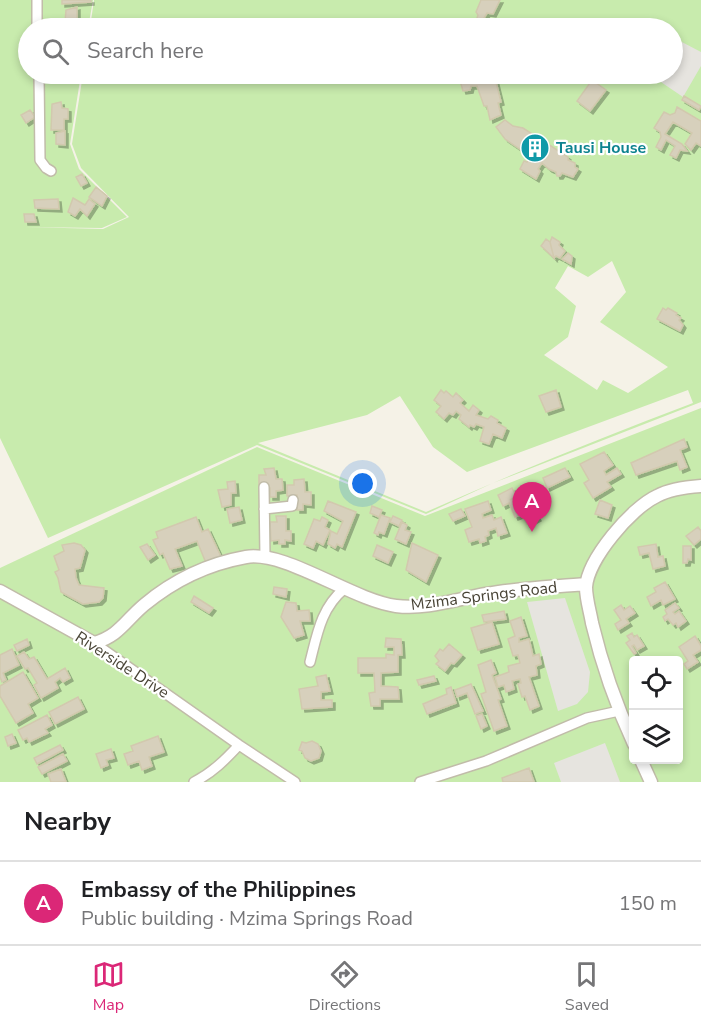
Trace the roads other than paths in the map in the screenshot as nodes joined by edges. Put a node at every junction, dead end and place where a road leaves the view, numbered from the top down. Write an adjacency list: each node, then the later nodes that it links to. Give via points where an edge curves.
1 (37, 0): 2 (street)
2 (37, 18)
3 (39, 84): 4 (street, via 40,160)
4 (51, 171)
5 (701, 486): 10 (street, via 657,495 640,506 626,518 599,555)
6 (264, 487): 8 (street)
7 (293, 500): 8 (street, via 292,506)
8 (264, 509): 9 (street)
9 (265, 557): 11 (street, Mzima Springs Road); 13 (street, Mzima Springs Road, via 249,556 193,573 143,606 120,631)
10 (586, 584): 11 (street, Mzima Springs Road, via 489,593 410,607 378,602); 15 (street, via 598,649)
11 (344, 589): 14 (street, via 322,618)
12 (0, 591): 13 (street, Riverside Drive)
13 (94, 643): 17 (street, Riverside Drive)
14 (310, 662)
15 (619, 711): 16 (street); 21 (street, via 586,718 486,761)
16 (629, 735)
17 (239, 745): 19 (street, via 221,764); 20 (street, Riverside Drive)
18 (642, 764): 22 (street)
19 (194, 782)
20 (296, 782)
21 (420, 782)
22 (651, 782)

